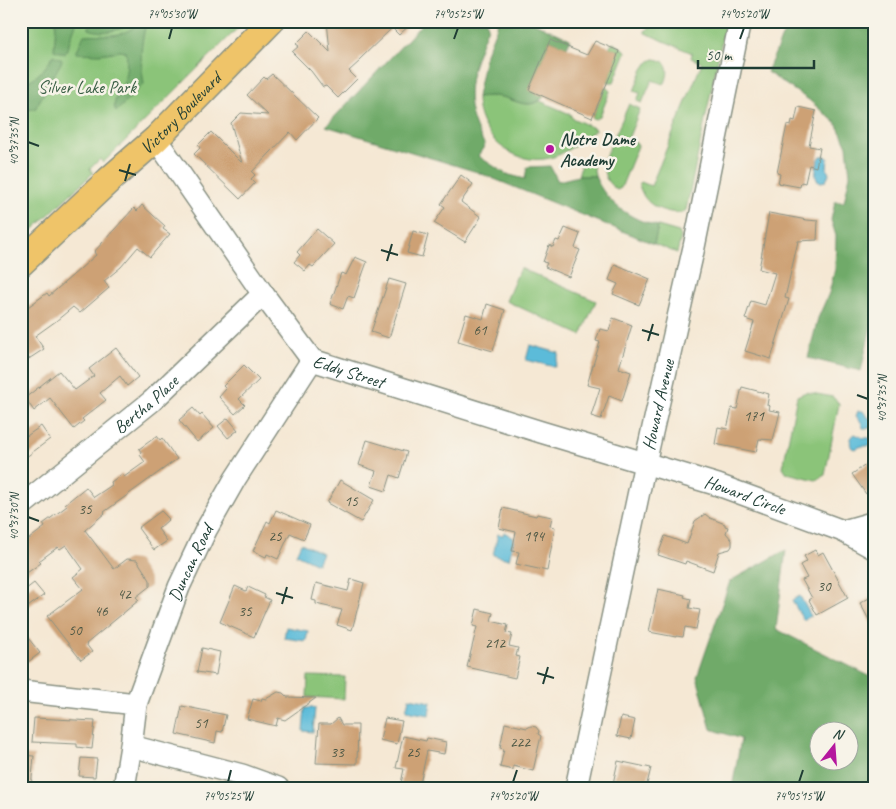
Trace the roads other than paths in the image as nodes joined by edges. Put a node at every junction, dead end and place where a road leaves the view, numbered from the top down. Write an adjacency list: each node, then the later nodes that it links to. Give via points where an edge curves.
1 (271, 21): 3 (main road, Victory Boulevard)
2 (740, 21): 7 (street, Howard Avenue, via 694,247)
3 (156, 139): 4 (main road, Victory Boulevard); 5 (street, Eddy Street)
4 (21, 263)
5 (263, 294): 6 (street, Eddy Street); 8 (street, Bertha Place, via 152,401)
6 (312, 360): 7 (street, Eddy Street); 13 (street, Duncan Road, via 206,530 179,587)
7 (645, 463): 10 (street, Howard Circle, via 718,484); 17 (street, Howard Avenue)
8 (21, 506)
9 (875, 522): 10 (street)
10 (843, 531): 11 (street, Howard Circle)
11 (875, 549)
12 (21, 691): 13 (street)
13 (136, 704): 14 (street, Duncan Road)
14 (131, 746): 15 (street, Duncan Road); 16 (street, via 242,775)
15 (124, 788)
16 (278, 788)
17 (576, 788)

